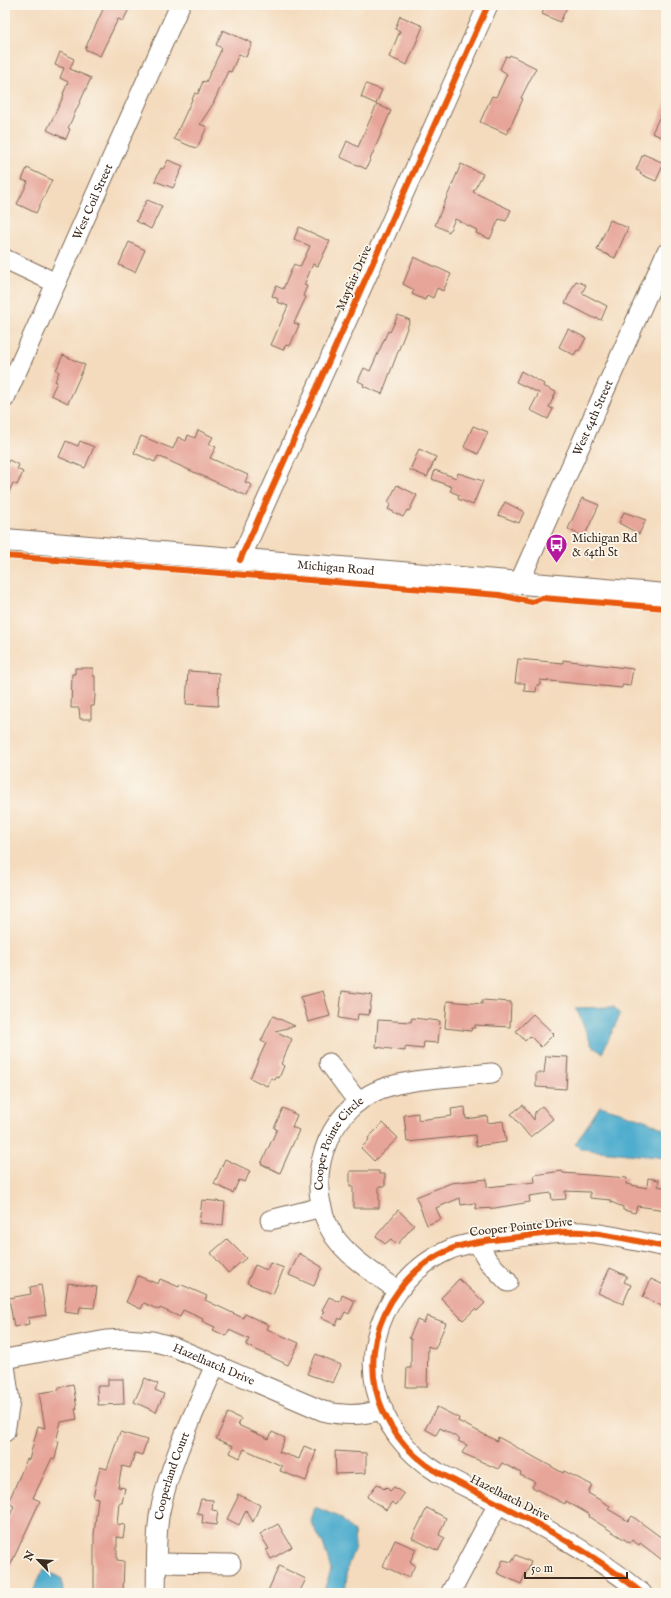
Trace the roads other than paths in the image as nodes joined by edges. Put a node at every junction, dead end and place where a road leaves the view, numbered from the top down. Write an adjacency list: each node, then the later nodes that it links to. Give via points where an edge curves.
1 (180, 5): 5 (street, West Coil Street)
2 (488, 5): 8 (street, Mayfair Drive)
3 (666, 253): 9 (street, West 64th Street)
4 (5, 260): 5 (street)
5 (56, 283): 6 (street, West Coil Street)
6 (5, 398)
7 (5, 540): 8 (main road, Michigan Road)
8 (240, 560): 9 (main road, Michigan Road)
9 (520, 583): 10 (main road, Michigan Road)
10 (666, 595)
11 (329, 1063): 13 (street)
12 (492, 1073): 13 (street, Cooper Pointe Circle, via 396,1084)
13 (358, 1102): 14 (street, Cooper Pointe Circle, via 344,1115 324,1149 320,1161 318,1187)
14 (322, 1207): 15 (street); 19 (street, Cooper Pointe Circle, via 330,1229 350,1255)
15 (270, 1220)
16 (477, 1242): 17 (street, Cooper Pointe Drive, via 574,1232); 18 (street, via 488,1261); 19 (street, Cooper Pointe Drive, via 452,1249 429,1261 414,1272)
17 (666, 1247)
18 (508, 1282)
19 (398, 1291): 23 (street, Cooper Pointe Drive, via 390,1301 374,1341 373,1372)
20 (5, 1359): 22 (street, Hazelhatch Drive, via 106,1340 138,1339 166,1344)
21 (5, 1365): 24 (street, via 10,1402)
22 (215, 1365): 23 (street, Hazelhatch Drive, via 324,1411 357,1415); 26 (street, Cooperland Court, via 179,1445 169,1474 160,1511)
23 (382, 1409): 25 (street, Hazelhatch Drive, via 398,1437 421,1461)
24 (5, 1432)
25 (498, 1504): 28 (street); 30 (street, Hazelhatch Drive, via 578,1547 611,1568)
26 (157, 1563): 27 (street); 29 (street, Cooperland Court)
27 (231, 1564)
28 (451, 1592)
29 (156, 1593)
30 (642, 1593)

